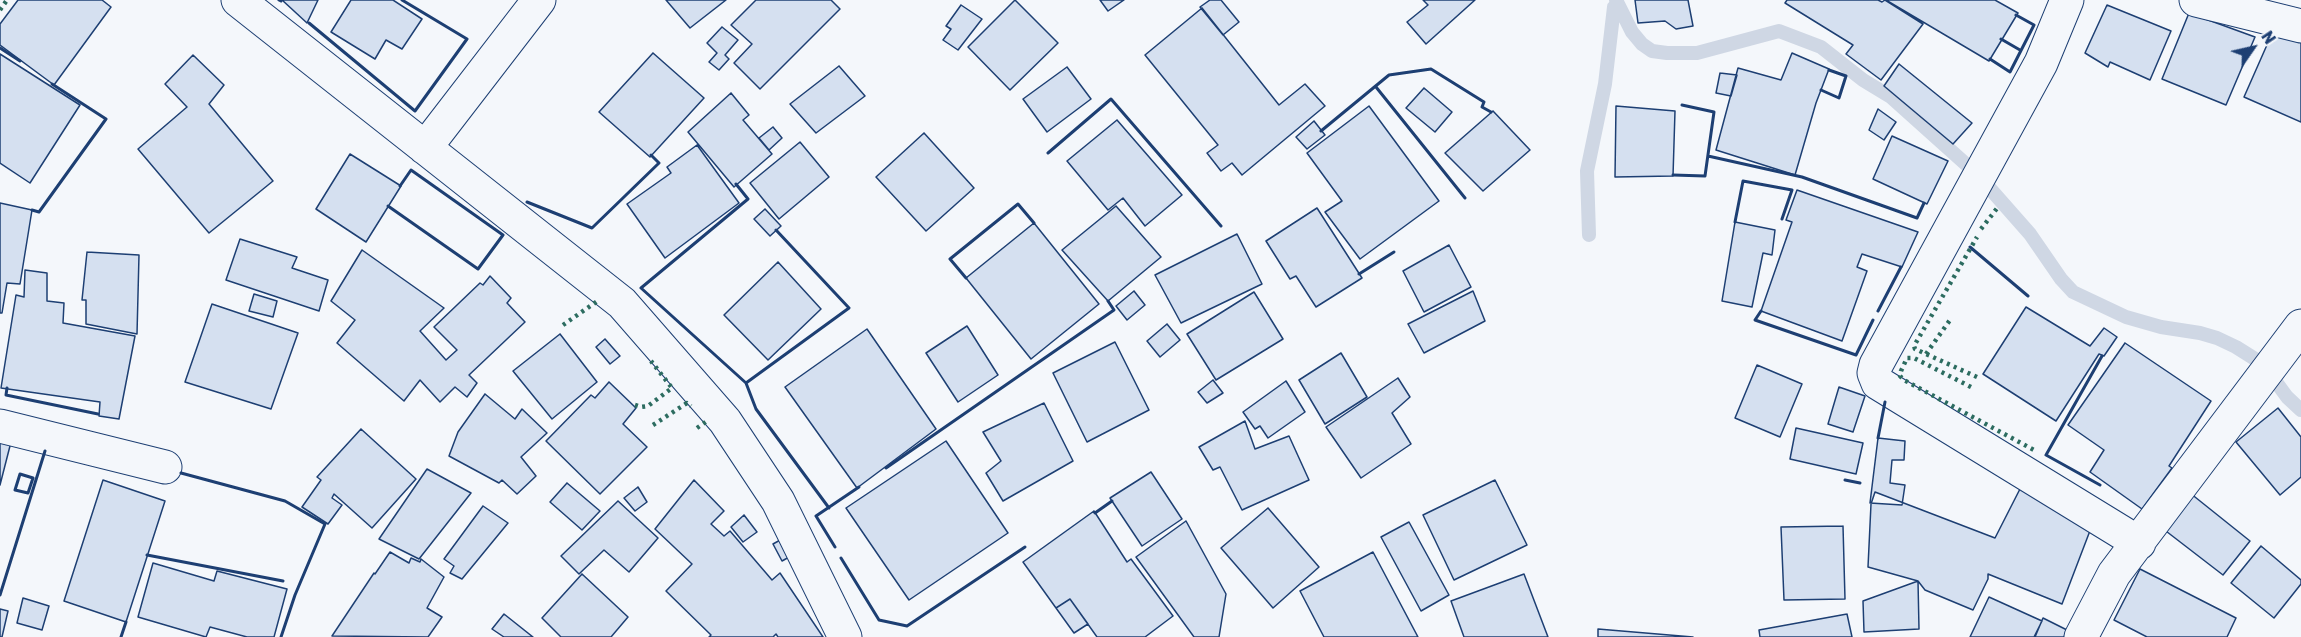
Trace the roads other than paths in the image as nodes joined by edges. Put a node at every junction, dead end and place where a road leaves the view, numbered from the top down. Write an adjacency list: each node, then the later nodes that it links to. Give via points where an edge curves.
1 (238, 0): 6 (street)
2 (539, 0): 6 (street)
3 (2067, 0): 10 (street, via 2041,63 1874,373 1878,383)
4 (2196, 0): 5 (street)
5 (2301, 26)
6 (425, 148): 11 (street, via 622,303 725,421 778,501)
7 (2301, 326): 10 (street)
8 (0, 426): 9 (street)
9 (165, 466)
10 (2139, 543): 12 (street, via 2114,574)
11 (845, 637)
12 (2081, 637)

